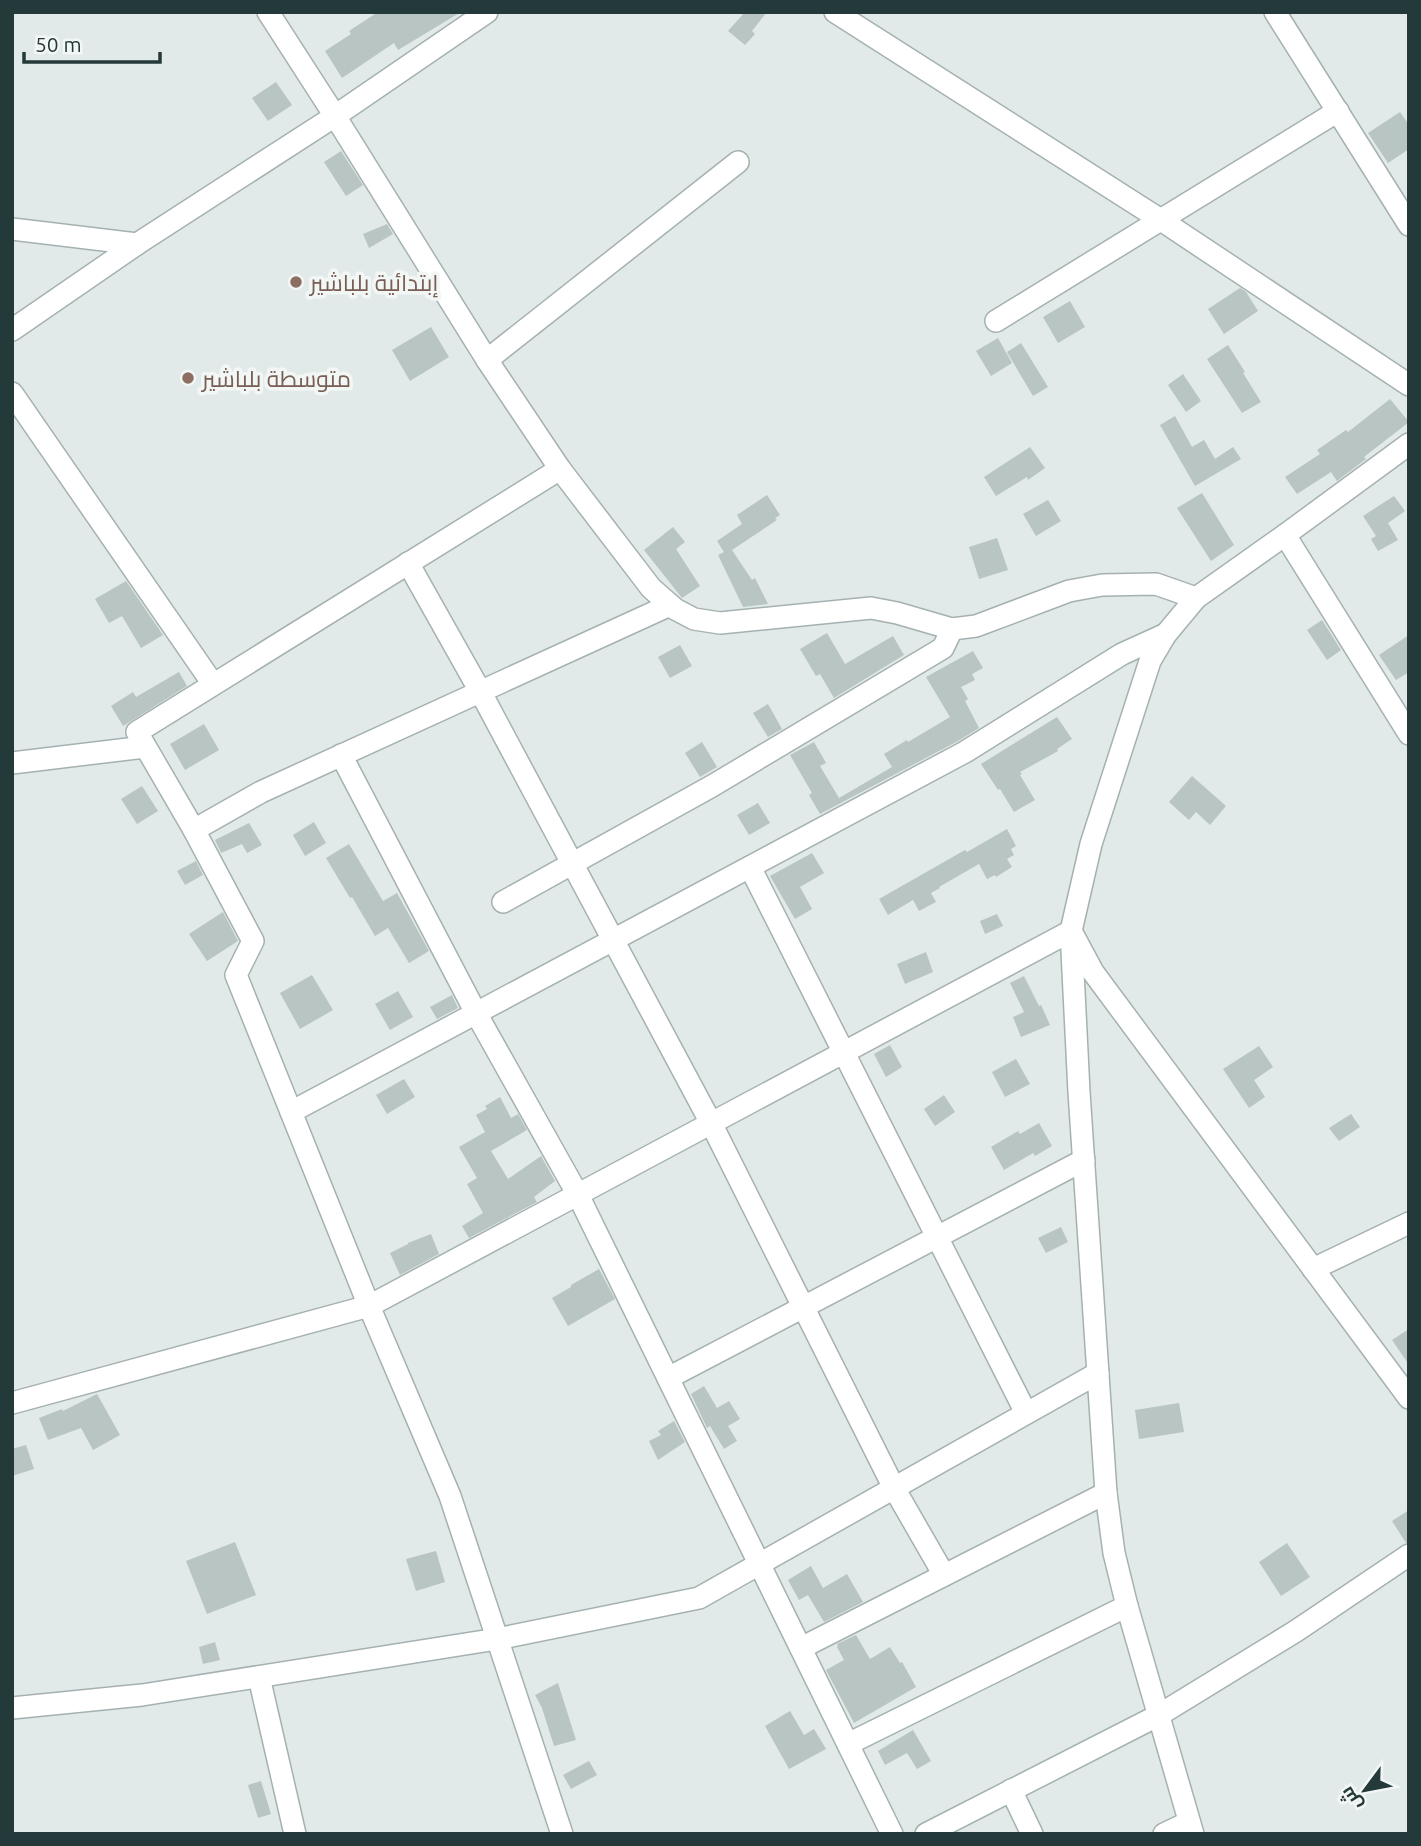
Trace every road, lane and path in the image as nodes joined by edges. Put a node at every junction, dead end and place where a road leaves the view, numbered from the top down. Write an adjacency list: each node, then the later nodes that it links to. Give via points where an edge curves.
1 (268, 12): 6 (street)
2 (488, 12): 6 (street)
3 (835, 12): 8 (street)
4 (1275, 12): 5 (street)
5 (1338, 111): 8 (street); 9 (street)
6 (335, 117): 11 (street); 14 (street)
7 (738, 162): 14 (street)
8 (1161, 220): 12 (street); 15 (street)
9 (1409, 225)
10 (12, 229): 11 (street)
11 (137, 244): 13 (street)
12 (996, 321)
13 (12, 330)
14 (487, 360): 18 (street)
15 (1409, 385)
16 (12, 393): 25 (street)
17 (1409, 444): 19 (street)
18 (560, 469): 20 (street); 22 (street, via 651,588)
19 (1285, 535): 21 (street); 27 (street)
20 (408, 563): 25 (street); 26 (street)
21 (1196, 598): 23 (street, via 1156,584 1102,585 1069,591 976,626); 24 (street)
22 (670, 605): 23 (street, via 694,619 720,623 870,608); 26 (street)
23 (952, 629): 32 (street, via 943,648)
24 (1166, 634): 33 (street, via 1122,654 965,752); 35 (street, via 1150,661 1096,831)
25 (213, 684): 28 (street, via 136,732)
26 (480, 691): 29 (street); 32 (street)
27 (1409, 734)
28 (145, 747): 30 (street); 31 (street)
29 (341, 755): 31 (street); 37 (street)
30 (12, 763)
31 (194, 830): 39 (street, via 253,941 236,975)
32 (573, 863): 34 (street); 36 (street)
33 (750, 867): 36 (street); 38 (street)
34 (503, 902)
35 (1071, 931): 38 (street); 41 (street); 45 (street, via 1093,972)
36 (613, 940): 37 (street); 40 (street)
37 (476, 1013): 39 (street); 42 (street)
38 (845, 1052): 40 (street); 44 (street)
39 (291, 1112): 46 (street)
40 (711, 1124): 42 (street); 47 (street)
41 (1084, 1160): 44 (street); 48 (street)
42 (578, 1195): 46 (street); 49 (street)
43 (1409, 1223): 45 (street)
44 (936, 1237): 47 (street); 52 (street)
45 (1313, 1269): 50 (street)
46 (369, 1306): 51 (street); 59 (street, via 450,1496)
47 (802, 1308): 49 (street); 53 (street)
48 (1098, 1373): 52 (street); 54 (street)
49 (668, 1378): 56 (street)
50 (1409, 1398)
51 (12, 1403)
52 (1026, 1413): 53 (street)
53 (894, 1488): 56 (street); 57 (street)
54 (1106, 1493): 57 (street); 58 (street)
55 (1409, 1555): 63 (street)
56 (760, 1563): 59 (street, via 699,1598); 60 (street)
57 (944, 1575): 60 (street)
58 (1127, 1606): 63 (street); 64 (street)
59 (497, 1639): 61 (street); 68 (street)
60 (801, 1648): 64 (street)
61 (259, 1677): 62 (street); 67 (street)
62 (12, 1708)
63 (1159, 1715): 65 (street); 66 (street)
64 (848, 1744): 69 (street)
65 (1011, 1790): 70 (street); 71 (street)
66 (1191, 1828): 72 (street)
67 (295, 1834)
68 (562, 1834)
69 (892, 1834)
70 (926, 1834)
71 (1032, 1834)
72 (1164, 1834)

